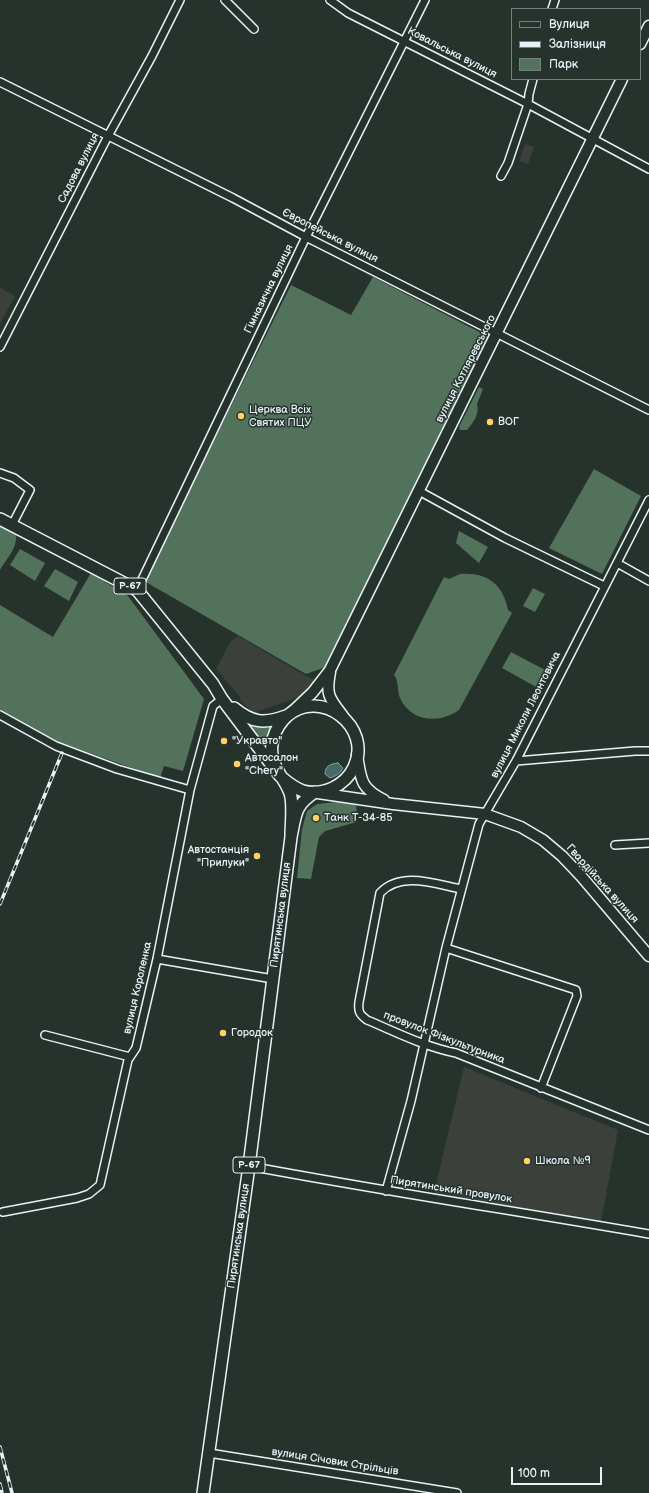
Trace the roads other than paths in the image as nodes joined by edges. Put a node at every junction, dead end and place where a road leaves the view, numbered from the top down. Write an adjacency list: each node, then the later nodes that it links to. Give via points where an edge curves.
1 (180, 0): 13 (street, Садова вулиця)
2 (225, 0): 6 (street)
3 (330, 0): 7 (street, Ковальська вулиця)
4 (425, 0): 7 (street, Гімназична вулиця)
5 (649, 26): 8 (main road)
6 (254, 29)
7 (404, 41): 12 (street, Ковальська вулиця); 17 (street, Гімназична вулиця)
8 (641, 42)
9 (533, 80): 12 (street)
10 (622, 80): 14 (main road, вулиця Котляревського)
11 (0, 82): 13 (street, Європейська вулиця)
12 (528, 104): 14 (street, Ковальська вулиця); 16 (street)
13 (108, 136): 17 (street, Європейська вулиця); 19 (street, Садова вулиця)
14 (592, 139): 15 (street, Ковальська вулиця); 18 (main road, вулиця Котляревського)
15 (649, 169)
16 (501, 176)
17 (306, 237): 18 (street, Європейська вулиця); 29 (street, Гімназична вулиця)
18 (497, 334): 20 (street, Європейська вулиця); 22 (main road, вулиця Котляревського)
19 (0, 347)
20 (649, 410)
21 (0, 473): 25 (street, via 14,478 30,490)
22 (419, 491): 28 (street, via 505,538); 30 (main road, вулиця Котляревського)
23 (649, 500): 26 (street, вулиця Миколи Леонтовича)
24 (0, 519): 25 (main road, Р-67)
25 (12, 525): 29 (main road, Р-67)
26 (617, 563): 27 (street); 28 (street, вулиця Миколи Леонтовича)
27 (649, 581)
28 (604, 586): 37 (street, вулиця Миколи Леонтовича)
29 (137, 590): 31 (main road, Р-67)
30 (330, 670): 33 (main road, via 313,692); 34 (main road, via 328,696)
31 (222, 698): 33 (main road, Р-67, via 252,720 272,721); 38 (main road, Р-67); 39 (street, вулиця Короленка, via 213,706)
32 (0, 715): 39 (street, via 56,746 117,769)
33 (288, 715): 34 (main road, Р-67, via 312,706 324,707); 38 (main road, Р-67, via 273,737 271,750)
34 (346, 719): 36 (main road, Р-67, via 357,742)
35 (649, 751): 37 (street)
36 (357, 755): 40 (main road, Р-67, via 348,777 328,790); 41 (main road, via 365,787)
37 (516, 761): 42 (street, вулиця Миколи Леонтовича)
38 (280, 776): 40 (main road, Р-67, via 296,788); 43 (main road, Р-67, via 291,798)
39 (190, 790): 49 (street, вулиця Короленка)
40 (315, 792): 41 (main road, Гвардійська вулиця); 43 (main road, Р-67, via 300,804)
41 (393, 804): 42 (main road, Гвардійська вулиця)
42 (485, 814): 46 (street, вулиця Миколи Леонтовича, via 479,824); 48 (main road, Гвардійська вулиця, via 521,827 543,840 562,856)
43 (291, 837): 50 (main road, Пирятинська вулиця / Р-67)
44 (649, 844): 45 (street)
45 (615, 845)
46 (461, 889): 47 (street, вулиця Миколи Леонтовича); 52 (street, провулок Фізкультурника, via 411,880 399,882 380,893 358,1011 367,1020)
47 (446, 948): 52 (street, вулиця Миколи Леонтовича); 54 (street, via 576,990 577,996)
48 (649, 956)
49 (157, 959): 50 (street); 53 (street, вулиця Короленка, via 136,1048)
50 (274, 979): 56 (main road, Пирятинська вулиця / Р-67)
51 (45, 1035): 53 (street)
52 (424, 1044): 54 (street, провулок Фізкультурника, via 456,1053); 57 (street, вулиця Миколи Леонтовича, via 412,1101)
53 (130, 1057): 58 (street, вулиця Короленка, via 100,1185 77,1198)
54 (541, 1088): 55 (street, провулок Фізкультурника)
55 (649, 1130)
56 (249, 1166): 57 (street, Пирятинський провулок); 60 (main road, Пирятинська вулиця / Р-67)
57 (386, 1191): 59 (street, Пирятинський провулок)
58 (3, 1212)
59 (649, 1234)
60 (209, 1453): 61 (street, вулиця Січових Стрільців); 62 (main road, Пирятинська вулиця / Р-67)
61 (431, 1491): 63 (street, вулиця Січових Стрільців)
62 (204, 1493)
63 (457, 1493)

